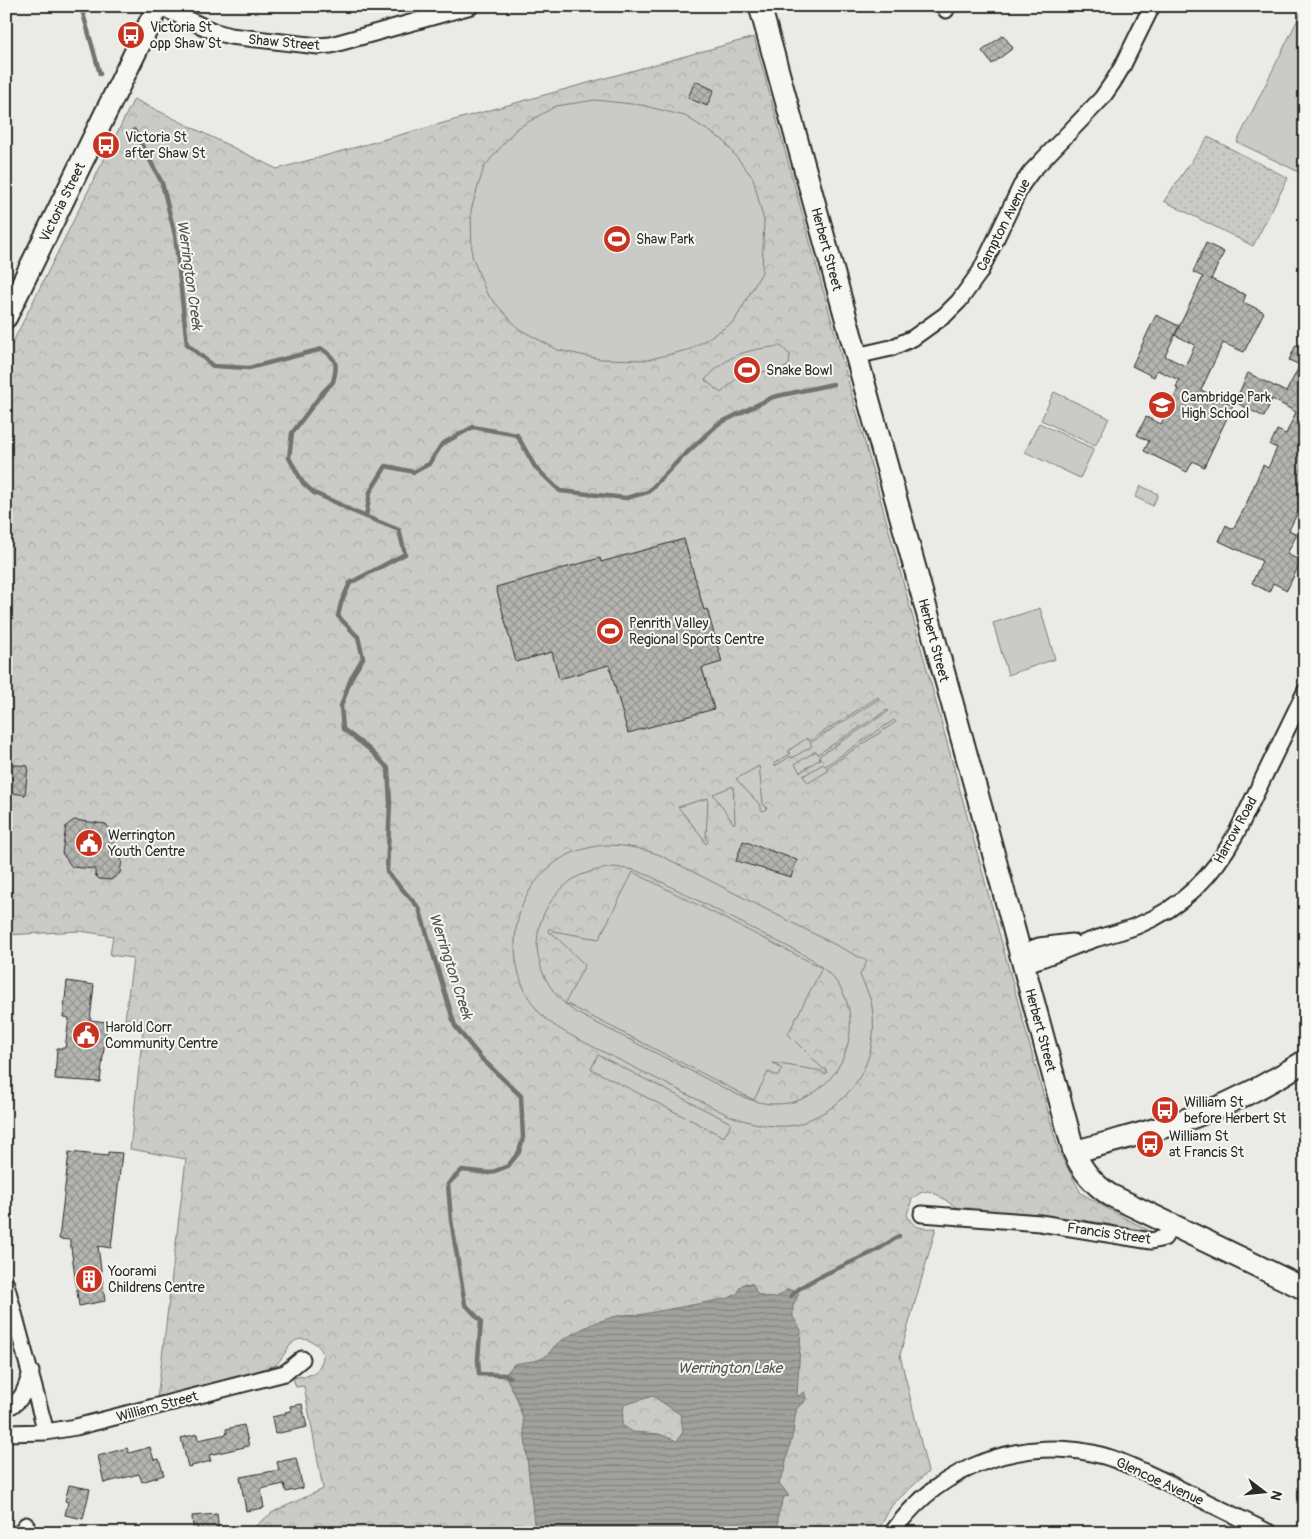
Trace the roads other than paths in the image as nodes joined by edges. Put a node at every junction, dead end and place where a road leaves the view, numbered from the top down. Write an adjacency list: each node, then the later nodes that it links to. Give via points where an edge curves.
1 (158, 6): 2 (street, Shaw Street, via 230,36 324,46); 5 (street, Victoria Street)
2 (471, 6)
3 (760, 6): 6 (street, Herbert Street)
4 (1152, 6): 6 (street, Campton Avenue, via 1108,90 1021,186 980,272 959,301 913,338 891,348)
5 (6, 317)
6 (856, 356): 8 (street, Herbert Street)
7 (1305, 692): 8 (street, Harrow Road, via 1229,848 1189,895 1162,914 1133,927 1096,939 1039,946)
8 (1022, 959): 10 (street, Herbert Street)
9 (1305, 1061): 10 (street, via 1246,1095 1207,1112)
10 (1074, 1152): 12 (street, Herbert Street, via 1086,1174 1102,1190)
11 (922, 1214): 12 (street, Francis Street, via 1040,1223 1151,1241 1164,1238)
12 (1172, 1225): 14 (street, Francis Street)
13 (6, 1284): 16 (street)
14 (1305, 1289)
15 (302, 1359): 18 (street, William Street, via 285,1373)
16 (31, 1372): 17 (street, via 24,1394 17,1403); 18 (street)
17 (6, 1408)
18 (46, 1432): 19 (street, William Street)
19 (6, 1433)
20 (892, 1533): 21 (street, Glencoe Avenue, via 907,1513 952,1476 1005,1455 1038,1449 1088,1452 1118,1460)
21 (1270, 1533)

